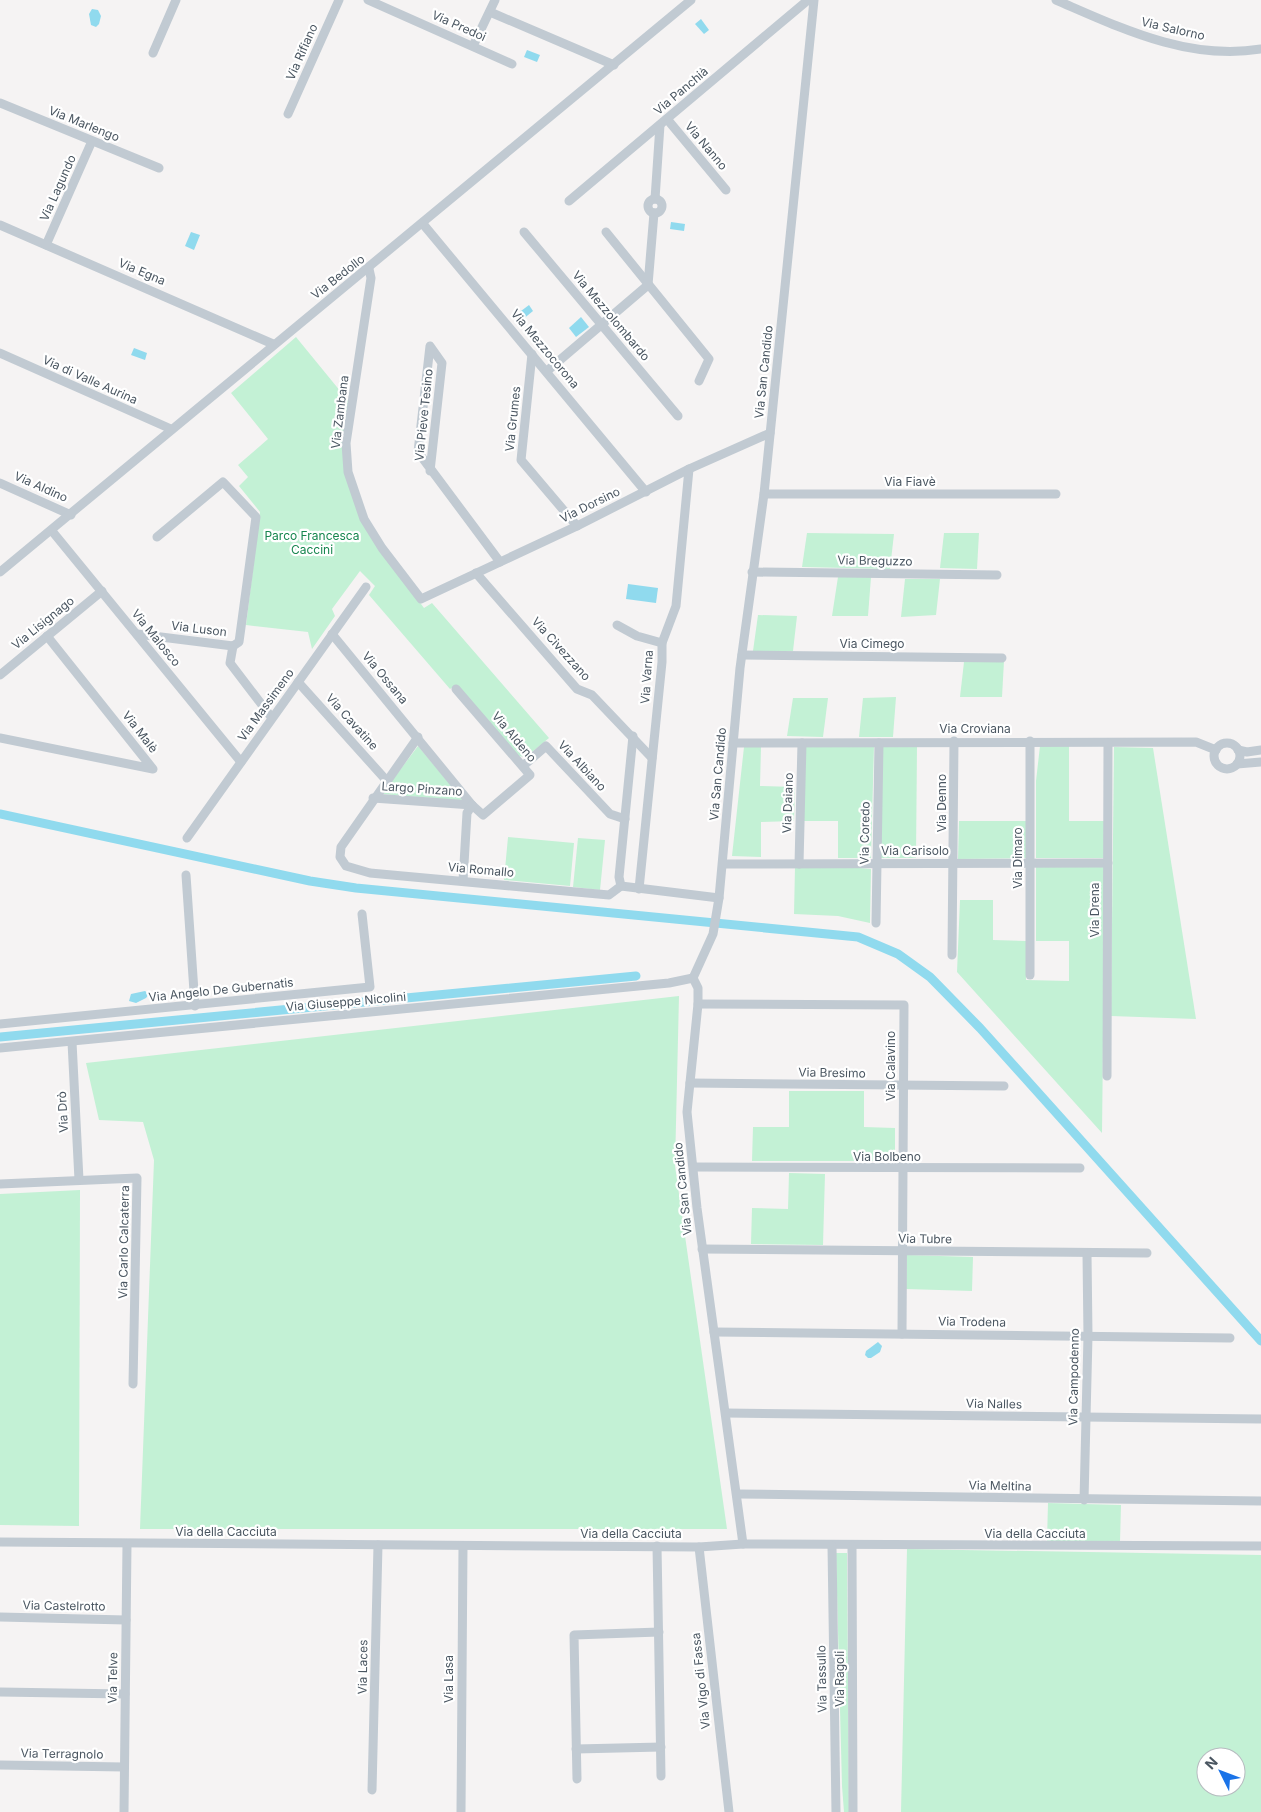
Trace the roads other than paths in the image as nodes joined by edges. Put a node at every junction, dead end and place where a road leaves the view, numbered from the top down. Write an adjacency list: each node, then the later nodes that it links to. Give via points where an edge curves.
1 (176, 0): 12 (street)
2 (339, 0): 16 (street, Via Rifiano)
3 (368, 0): 10 (street, Via Predoi)
4 (495, 0): 9 (street)
5 (691, 0): 14 (street, Via Bedollo)
6 (808, 0): 17 (street, Via Panchià)
7 (814, 0): 37 (street, Via San Candido)
8 (1056, 0): 11 (street, Via Salorno, via 1161,42 1200,50)
9 (490, 12): 10 (street); 14 (street)
10 (473, 46): 13 (street, Via Predoi)
11 (1261, 49)
12 (153, 53)
13 (512, 64)
14 (614, 65): 22 (street, Via Bedollo)
15 (0, 103): 18 (street, Via Marlengo)
16 (288, 114)
17 (663, 122): 20 (street, Via Nanno); 21 (street, Via Panchià); 28 (street, via 655,199 649,202 648,207 654,213)
18 (92, 141): 19 (street, Via Marlengo); 26 (street, Via Lagundo)
19 (158, 168)
20 (726, 190)
21 (569, 201)
22 (423, 224): 27 (street, Via Bedollo); 32 (street, Via Mezzocorona)
23 (0, 225): 26 (street, Via Egna)
24 (524, 232): 29 (street, Via Mezzolombardo)
25 (606, 232): 28 (street)
26 (46, 245): 30 (street, Via Egna)
27 (369, 269): 30 (street, Via Bedollo); 55 (street, Via Zambana, via 371,278 346,443 348,472 364,519)
28 (648, 285): 29 (street); 34 (street, via 709,359)
29 (602, 325): 33 (street); 35 (street, Via Mezzolombardo)
30 (273, 344): 36 (street, Via Bedollo)
31 (0, 353): 36 (street, Via di Valle Aurina)
32 (532, 354): 33 (street, Via Mezzocorona); 45 (street, Via Grumes, via 521,460)
33 (547, 371): 41 (street, Via Mezzocorona)
34 (698, 381)
35 (678, 416)
36 (171, 429): 44 (street, Via Bedollo)
37 (770, 433): 38 (street, Via Dorsino); 42 (street, Via San Candido)
38 (689, 469): 41 (street, Via Dorsino); 60 (street, Via Varna, via 676,606)
39 (430, 471): 39 (street, Via Pieve Tesino, via 442,363 430,346 418,452); 48 (street, Via Pieve Tesino)
40 (0, 483): 44 (street, Via Aldino)
41 (646, 492): 45 (street, Via Dorsino)
42 (764, 494): 43 (street, Via Fiavè); 50 (street, Via San Candido)
43 (1056, 494)
44 (71, 514): 46 (street, Via Bedollo)
45 (577, 526): 48 (street, Via Dorsino)
46 (52, 531): 49 (street, Via Bedollo); 54 (street, Via Malosco)
47 (157, 537): 61 (street, via 223,482 256,517 239,642)
48 (500, 562): 51 (street, Via Dorsino)
49 (0, 572)
50 (752, 572): 52 (street, Via Breguzzo); 62 (street, Via San Candido)
51 (476, 573): 55 (street, Via Dorsino); 68 (street, Via Civezzano, via 577,689 592,695)
52 (997, 575)
53 (366, 587): 58 (street, Via Massimeno)
54 (102, 591): 57 (street, Via Malosco); 59 (street, Via Lisignago)
55 (421, 600)
56 (617, 624): 60 (street, via 637,636)
57 (137, 634): 61 (street, Via Luson); 81 (street, Via Malosco)
58 (332, 634): 65 (street, Via Massimeno); 70 (street, Via Ossana)
59 (47, 636): 64 (street, Via Lisignago); 69 (street, Via Malè, via 153,769)
60 (662, 643): 80 (street, Via Varna)
61 (233, 646): 67 (street, Via Luson, via 230,663)
62 (742, 656): 63 (street, Via Cimego); 73 (street, Via San Candido)
63 (1002, 658)
64 (0, 675)
65 (298, 682): 67 (street, Via Massimeno); 85 (street, Via Cavatine)
66 (456, 689): 84 (street, Via Aldeno)
67 (272, 718): 81 (street, Via Massimeno)
68 (633, 736): 80 (street, Via Civezzano); 88 (street)
69 (0, 738)
70 (418, 738): 85 (street); 87 (street, Largo Pinzano)
71 (954, 741): 72 (street, Via Croviana); 75 (street, Via Croviana); 90 (street, Via Denno)
72 (1030, 741): 76 (street, Via Croviana); 91 (street, Via Dimaro)
73 (733, 743): 74 (street, Via Croviana); 93 (street, Via San Candido)
74 (802, 743): 75 (street, Via Croviana); 94 (street, Via Daiano)
75 (878, 743): 95 (street, Via Coredo)
76 (1108, 743): 77 (street, Via Croviana, via 1196,742); 92 (street, Via Drena)
77 (1216, 750): 78 (street, via 1229,743); 83 (street, via 1215,758 1219,765 1226,768)
78 (1238, 750): 79 (street); 83 (street)
79 (1261, 750)
80 (652, 758): 99 (street, Via Varna)
81 (241, 762): 89 (street, Via Massimeno)
82 (1261, 762): 83 (street)
83 (1237, 764)
84 (523, 766): 87 (street, Via Aldeno, via 530,775 483,815); 88 (street, Via Albiano, via 546,746 610,814)
85 (386, 780): 86 (street)
86 (373, 798): 87 (street, Largo Pinzano); 97 (street, Via Romallo, via 341,847 340,860 352,869 370,873)
87 (472, 806): 97 (street, via 467,812)
88 (624, 819): 98 (street)
89 (187, 838)
90 (954, 863): 91 (street, Via Carisolo); 95 (street, Via Carisolo); 103 (street, Via Denno)
91 (1030, 863): 92 (street, Via Carisolo); 104 (street, Via Dimaro)
92 (1108, 863): 111 (street, Via Drena)
93 (723, 864): 94 (street, Via Carisolo); 100 (street, Via San Candido)
94 (798, 864): 95 (street, Via Carisolo)
95 (877, 864): 102 (street, Via Coredo)
96 (186, 875): 107 (street)
97 (463, 881): 98 (street, Via Romallo, via 609,895)
98 (621, 886): 99 (street)
99 (639, 889): 100 (street)
100 (719, 898): 105 (street, Via San Candido, via 712,934)
101 (362, 914): 107 (street, Via Angelo De Gubernatis, via 370,987)
102 (876, 923)
103 (952, 955)
104 (1030, 974)
105 (693, 978): 106 (street, Via San Candido, via 698,988); 109 (street, Via Giuseppe Nicolini, via 669,983)
106 (698, 1004): 112 (street, Via San Candido); 113 (street, Via Calavino, via 904,1005)
107 (195, 1006): 108 (street, Via Angelo De Gubernatis)
108 (0, 1024)
109 (72, 1042): 110 (street, Via Giuseppe Nicolini); 118 (street, Via Drò)
110 (0, 1048)
111 (1107, 1076)
112 (690, 1082): 113 (street, Via Bresimo); 115 (street, Via San Candido, via 687,1112)
113 (904, 1086): 114 (street, Via Bresimo); 117 (street, Via Calavino)
114 (1004, 1086)
115 (694, 1167): 117 (street, Via Bolbeno); 120 (street, Via San Candido)
116 (1080, 1168): 117 (street, Via Bolbeno)
117 (903, 1170): 121 (street, Via Calavino)
118 (80, 1180): 119 (street, Via Carlo Calcaterra); 128 (street, Via Carlo Calcaterra, via 137,1178)
119 (0, 1184)
120 (702, 1249): 121 (street, Via Tubre); 124 (street, Via San Candido)
121 (902, 1251): 123 (street, Via Tubre); 125 (street, Via Calavino)
122 (1147, 1253): 123 (street, Via Tubre)
123 (1087, 1254): 126 (street, Via Campodenno)
124 (714, 1332): 125 (street, Via Trodena); 129 (street, Via San Candido)
125 (902, 1334): 126 (street, Via Trodena)
126 (1088, 1336): 127 (street, Via Trodena); 130 (street, Via Campodenno)
127 (1230, 1338)
128 (133, 1384)
129 (726, 1413): 130 (street, Via Nalles); 132 (street, Via San Candido)
130 (1086, 1417): 131 (street, Via Nalles); 133 (street, Via Campodenno)
131 (1261, 1419)
132 (738, 1494): 133 (street, Via Meltina); 137 (street, Via San Candido)
133 (1084, 1500): 134 (street, Via Meltina)
134 (1261, 1501)
135 (0, 1542): 136 (street, Via della Cacciuta)
136 (128, 1544): 138 (street, Via della Cacciuta); 146 (street, Via Telve)
137 (743, 1544): 141 (street, Via della Cacciuta); 144 (street, Via della Cacciuta)
138 (378, 1545): 139 (street, Via della Cacciuta); 156 (street, Via Laces)
139 (463, 1546): 140 (street, Via della Cacciuta); 158 (street, Via Lasa)
140 (657, 1546): 144 (street, Via della Cacciuta); 147 (street)
141 (832, 1546): 142 (street, Via della Cacciuta); 160 (street, Via Tassullo)
142 (852, 1546): 143 (street, Via della Cacciuta); 161 (street, Via Ragoli)
143 (1261, 1546)
144 (699, 1547): 159 (street, Via Vigo di Fassa)
145 (0, 1617): 146 (street, Via Castelrotto)
146 (126, 1620): 149 (street, Via Telve)
147 (659, 1632): 150 (street); 151 (street, via 574,1635)
148 (0, 1692): 149 (street)
149 (126, 1694): 153 (street, Via Telve)
150 (661, 1747): 151 (street); 154 (street)
151 (576, 1749): 155 (street)
152 (0, 1766): 153 (street, Via Terragnolo)
153 (124, 1767): 157 (street, Via Telve)
154 (661, 1776)
155 (577, 1779)
156 (372, 1790)
157 (124, 1812)
158 (461, 1812)
159 (729, 1812)
160 (836, 1812)
161 (853, 1812)

